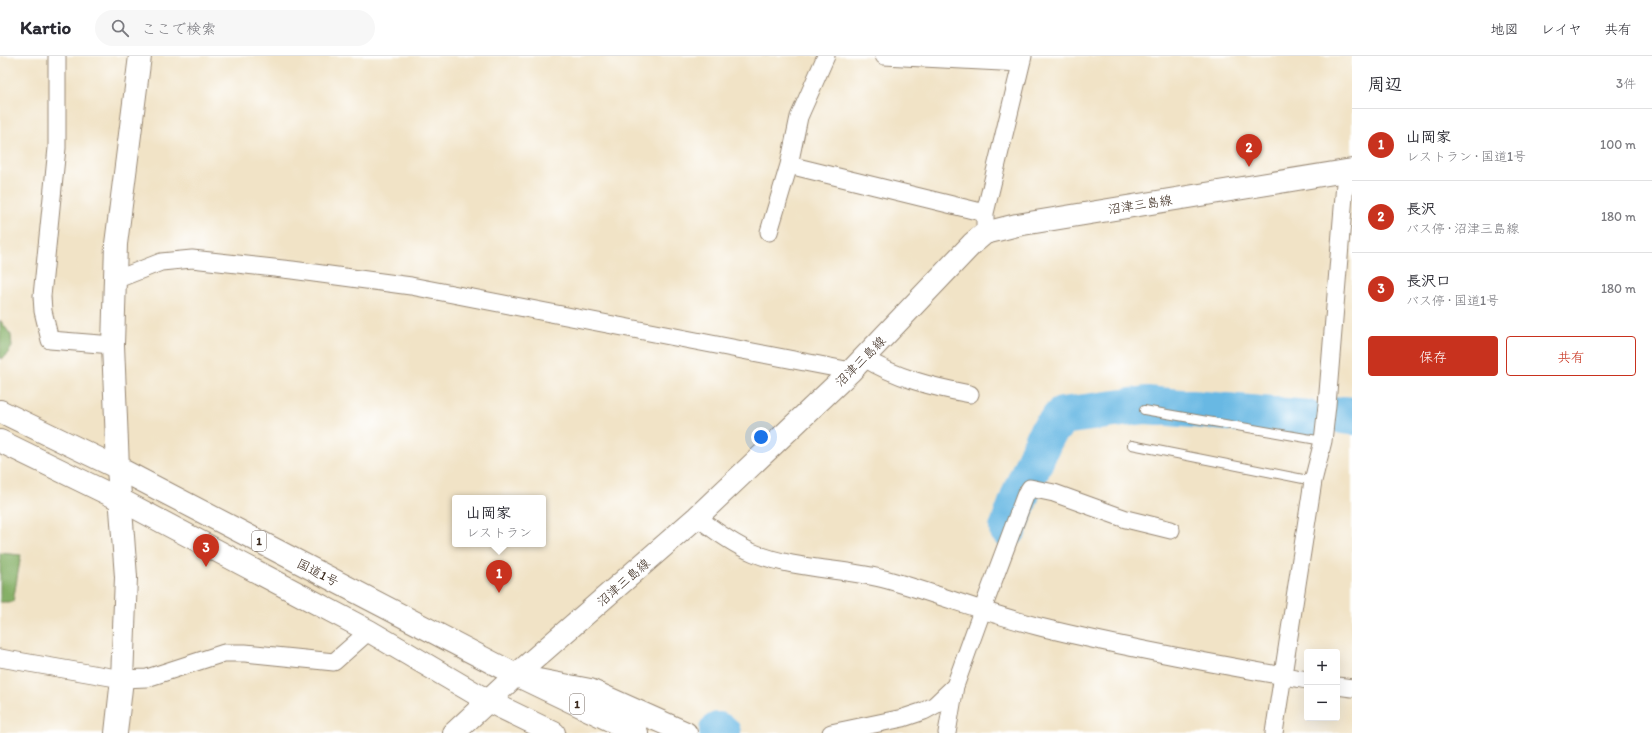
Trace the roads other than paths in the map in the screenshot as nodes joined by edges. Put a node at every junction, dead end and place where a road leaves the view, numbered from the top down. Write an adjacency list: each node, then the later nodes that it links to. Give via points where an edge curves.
1 (57, 56): 11 (street, via 57,148 42,296 43,311 50,340)
2 (140, 56): 10 (main road, via 116,244)
3 (826, 56): 6 (street, via 799,117)
4 (884, 56): 5 (street)
5 (1022, 60): 8 (street)
6 (789, 165): 8 (street); 9 (street)
7 (1349, 170): 8 (main road, 沼津三島線, via 1018,224); 17 (street)
8 (985, 223): 12 (main road, 沼津三島線, via 972,244)
9 (769, 232)
10 (115, 280): 11 (main road); 12 (street, via 161,262 192,259 292,270 411,286)
11 (113, 345): 19 (main road)
12 (857, 364): 13 (street, via 879,367 914,381); 22 (main road, 沼津三島線)
13 (970, 394)
14 (0, 410): 19 (main road, 国道1号 / 1)
15 (1144, 410): 17 (lane)
16 (0, 441): 21 (main road, 1)
17 (1323, 441): 20 (street)
18 (1132, 445): 20 (lane)
19 (118, 468): 21 (main road); 27 (main road, 国道1号 / 1)
20 (1313, 481): 28 (street)
21 (121, 500): 25 (main road, 1); 29 (main road, via 126,577)
22 (697, 517): 24 (street, via 747,549 772,559 869,575); 27 (main road, 沼津三島線)
23 (1171, 530): 24 (street, via 1126,519 1054,493 1030,488)
24 (982, 611): 28 (street, via 1126,646); 31 (street)
25 (369, 631): 29 (street, via 334,662 224,653 147,678); 34 (main road, 1)
26 (0, 658): 29 (street)
27 (516, 675): 34 (main road, 沼津三島線); 38 (main road, 国道1号 / 1); 39 (main road, via 590,690)
28 (1282, 676): 30 (street); 42 (street)
29 (122, 679): 35 (main road)
30 (1304, 680)
31 (955, 686): 40 (street, via 936,705 903,718); 41 (street)
32 (1340, 686): 33 (street)
33 (1352, 688)
34 (488, 701): 36 (main road, 沼津三島線); 37 (main road, 1)
35 (116, 733)
36 (454, 733)
37 (554, 733)
38 (638, 733)
39 (686, 733)
40 (831, 733)
41 (947, 733)
42 (1274, 733)

